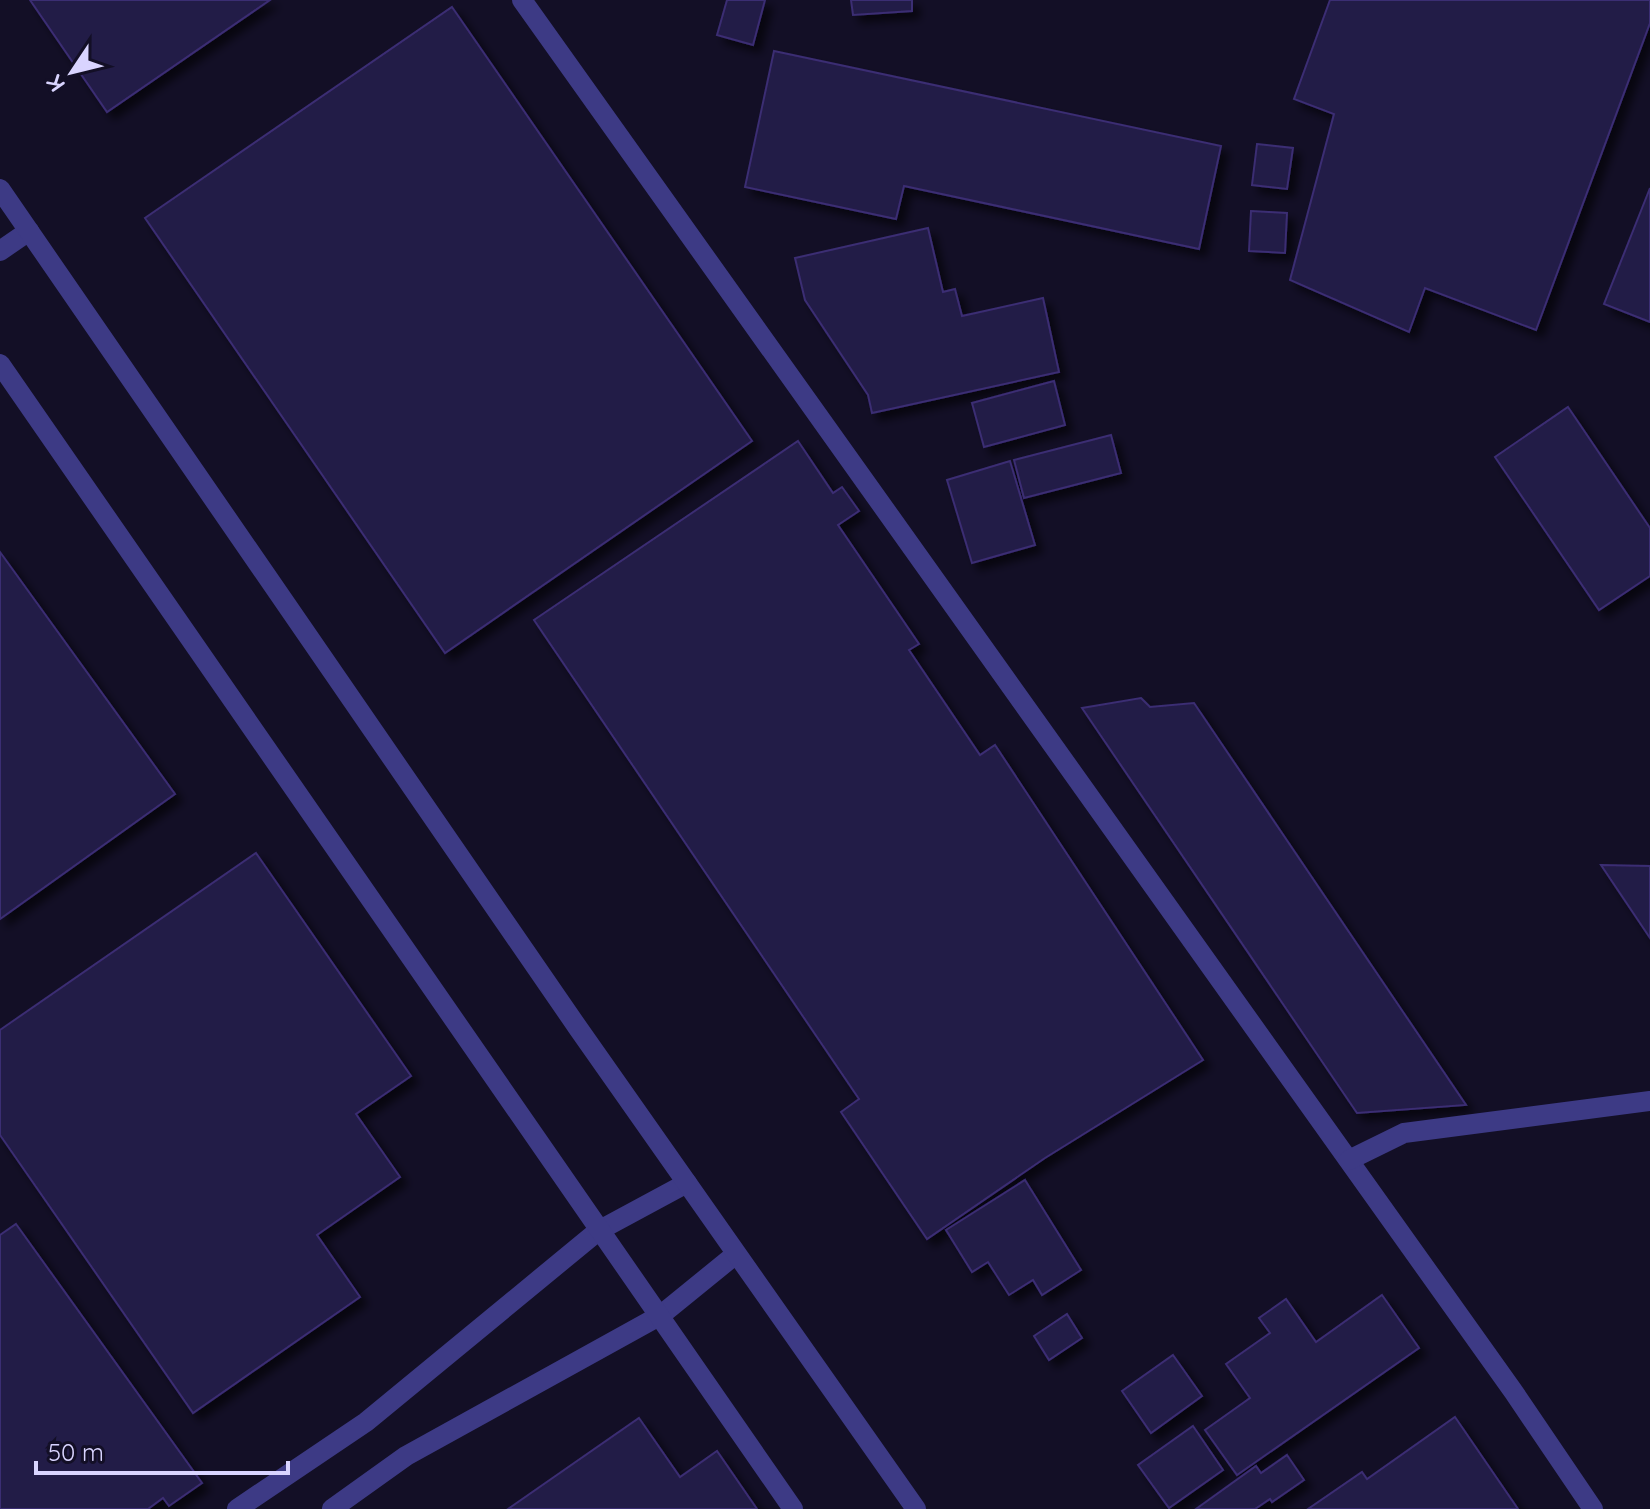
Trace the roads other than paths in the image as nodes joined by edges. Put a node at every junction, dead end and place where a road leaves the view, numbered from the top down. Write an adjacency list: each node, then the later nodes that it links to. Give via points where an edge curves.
1 (522, 0): 7 (street)
2 (0, 189): 3 (street)
3 (29, 231): 4 (street); 8 (street)
4 (0, 251)
5 (0, 364): 9 (street)
6 (1650, 1101): 7 (street, via 1404,1133)
7 (1349, 1160): 16 (street)
8 (687, 1183): 9 (street); 10 (street)
9 (598, 1231): 11 (street); 12 (street, via 366,1422)
10 (736, 1254): 11 (street); 15 (street)
11 (661, 1315): 13 (street, via 406,1456); 14 (street)
12 (237, 1509)
13 (332, 1509)
14 (793, 1509)
15 (916, 1509)
16 (1593, 1509)

